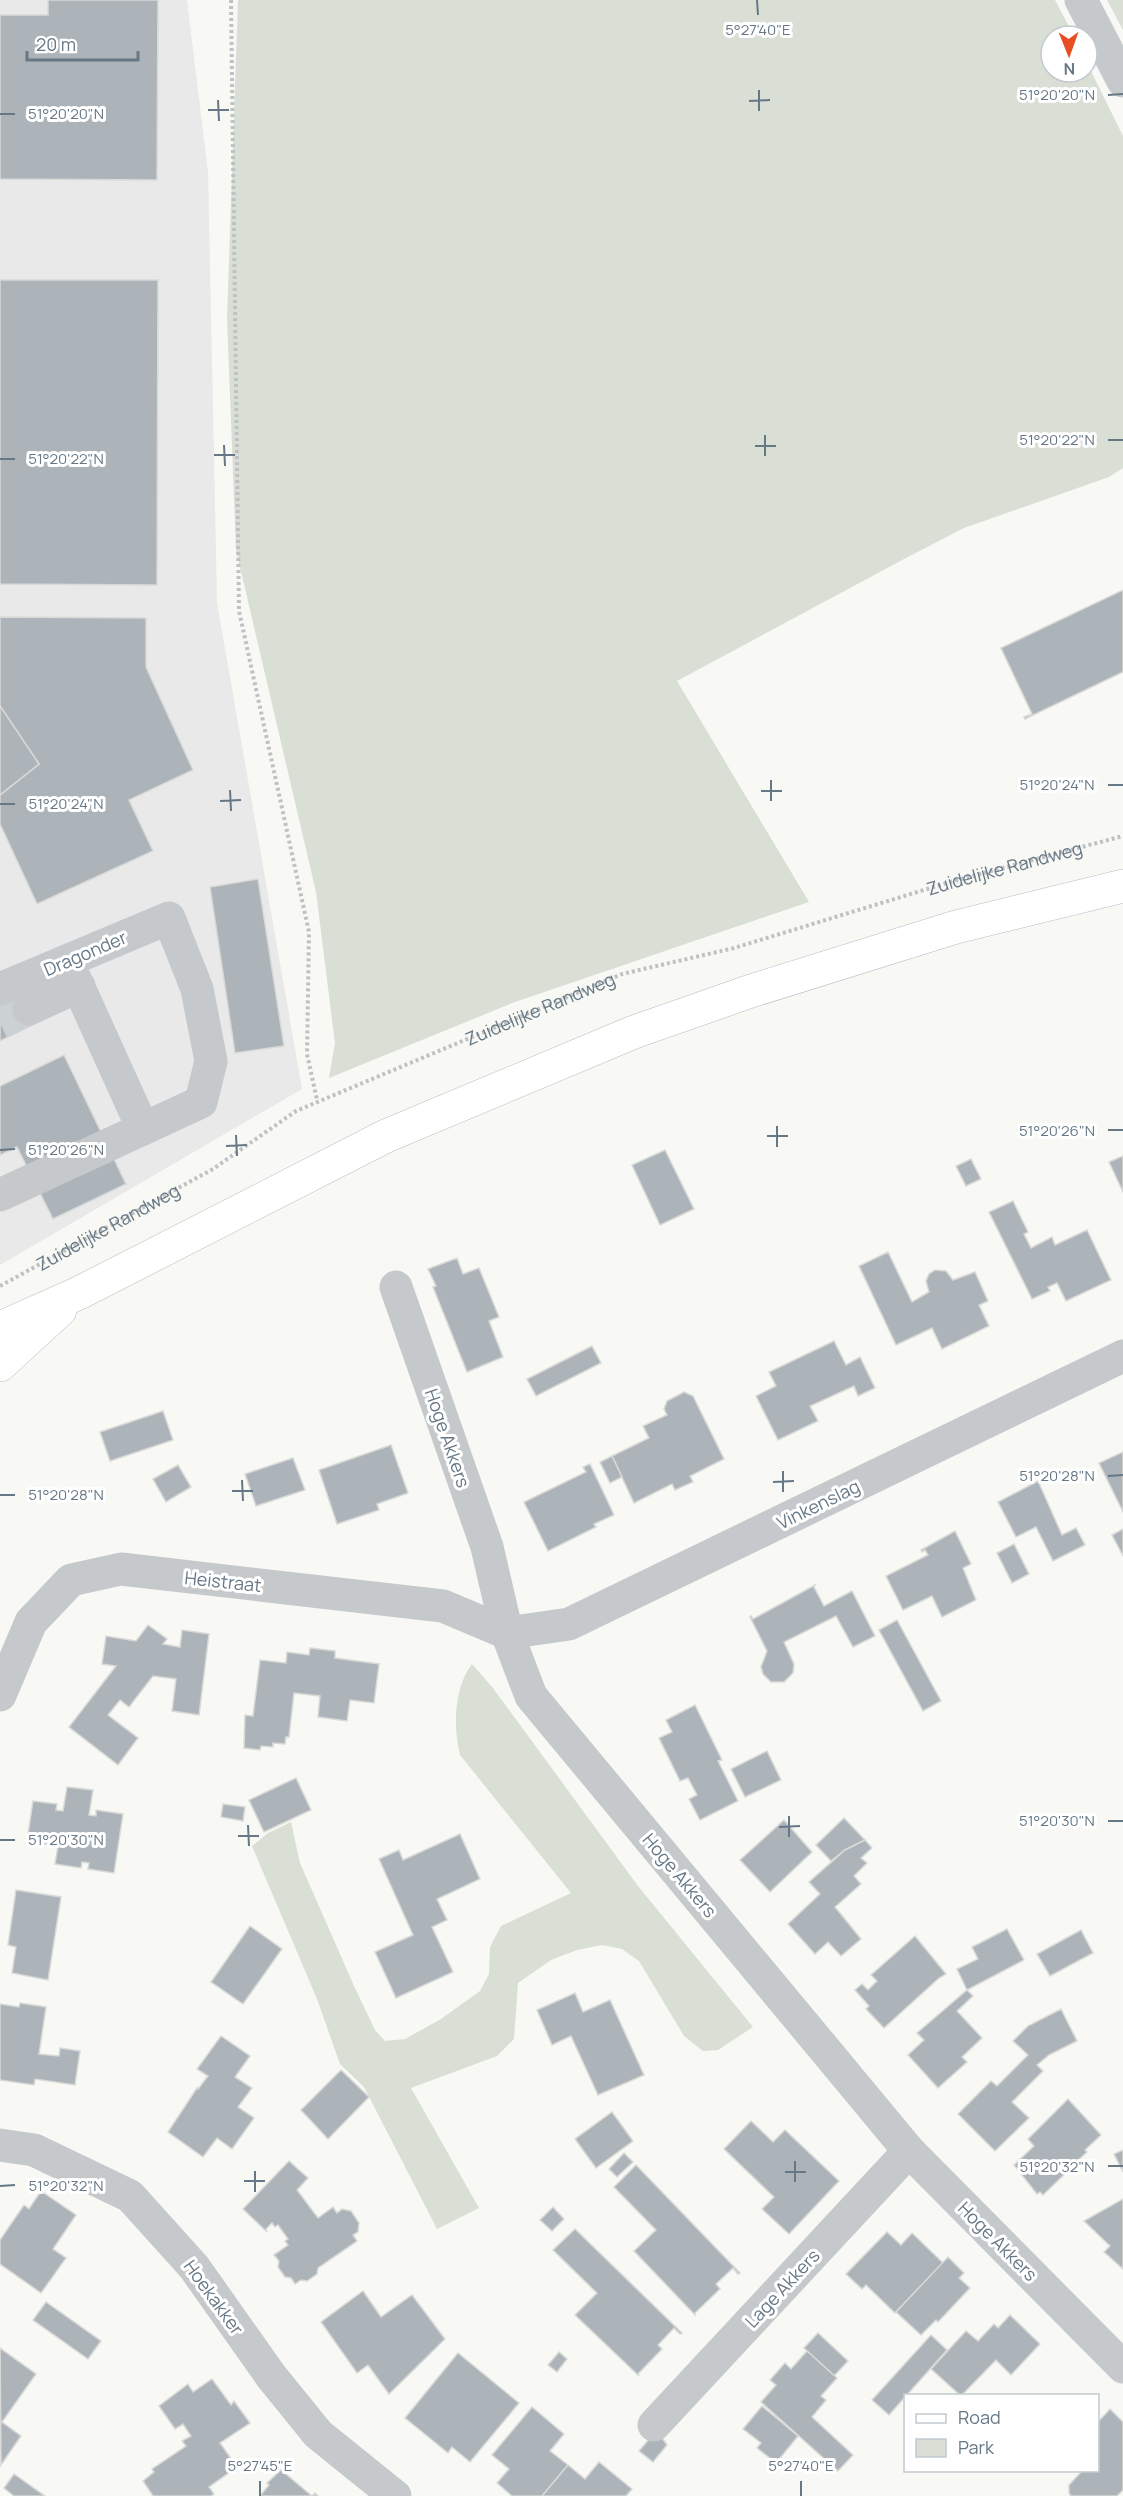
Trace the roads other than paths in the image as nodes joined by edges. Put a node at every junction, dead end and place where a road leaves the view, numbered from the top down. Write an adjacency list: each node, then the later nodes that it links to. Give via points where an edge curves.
1 (1082, 0): 2 (street)
2 (1123, 81)
3 (1123, 886): 10 (main road, via 957,927 634,1032 386,1136)
4 (73, 973): 5 (street, Dragonder); 6 (street); 7 (street); 7 (street, Dragonder, via 169,918 197,989 211,1060 201,1102)
5 (0, 989)
6 (30, 1009)
7 (142, 1130): 8 (street)
8 (0, 1195)
9 (396, 1287): 14 (street, Hoge Akkers, via 487,1547)
10 (79, 1293): 11 (main road); 13 (main road)
11 (0, 1328)
12 (1123, 1356): 14 (street, Vinkenslag, via 569,1624)
13 (0, 1365)
14 (507, 1633): 15 (street, Heistraat, via 443,1606 121,1569 71,1580 31,1622); 17 (street, Hoge Akkers, via 531,1696)
15 (0, 1695)
16 (0, 2145): 20 (street, Hoekakker, via 34,2150 130,2196 194,2267 271,2376 318,2433)
17 (909, 2151): 18 (street, Hoge Akkers); 19 (street, Lage Akkers)
18 (1123, 2367)
19 (654, 2425)
20 (395, 2496)

